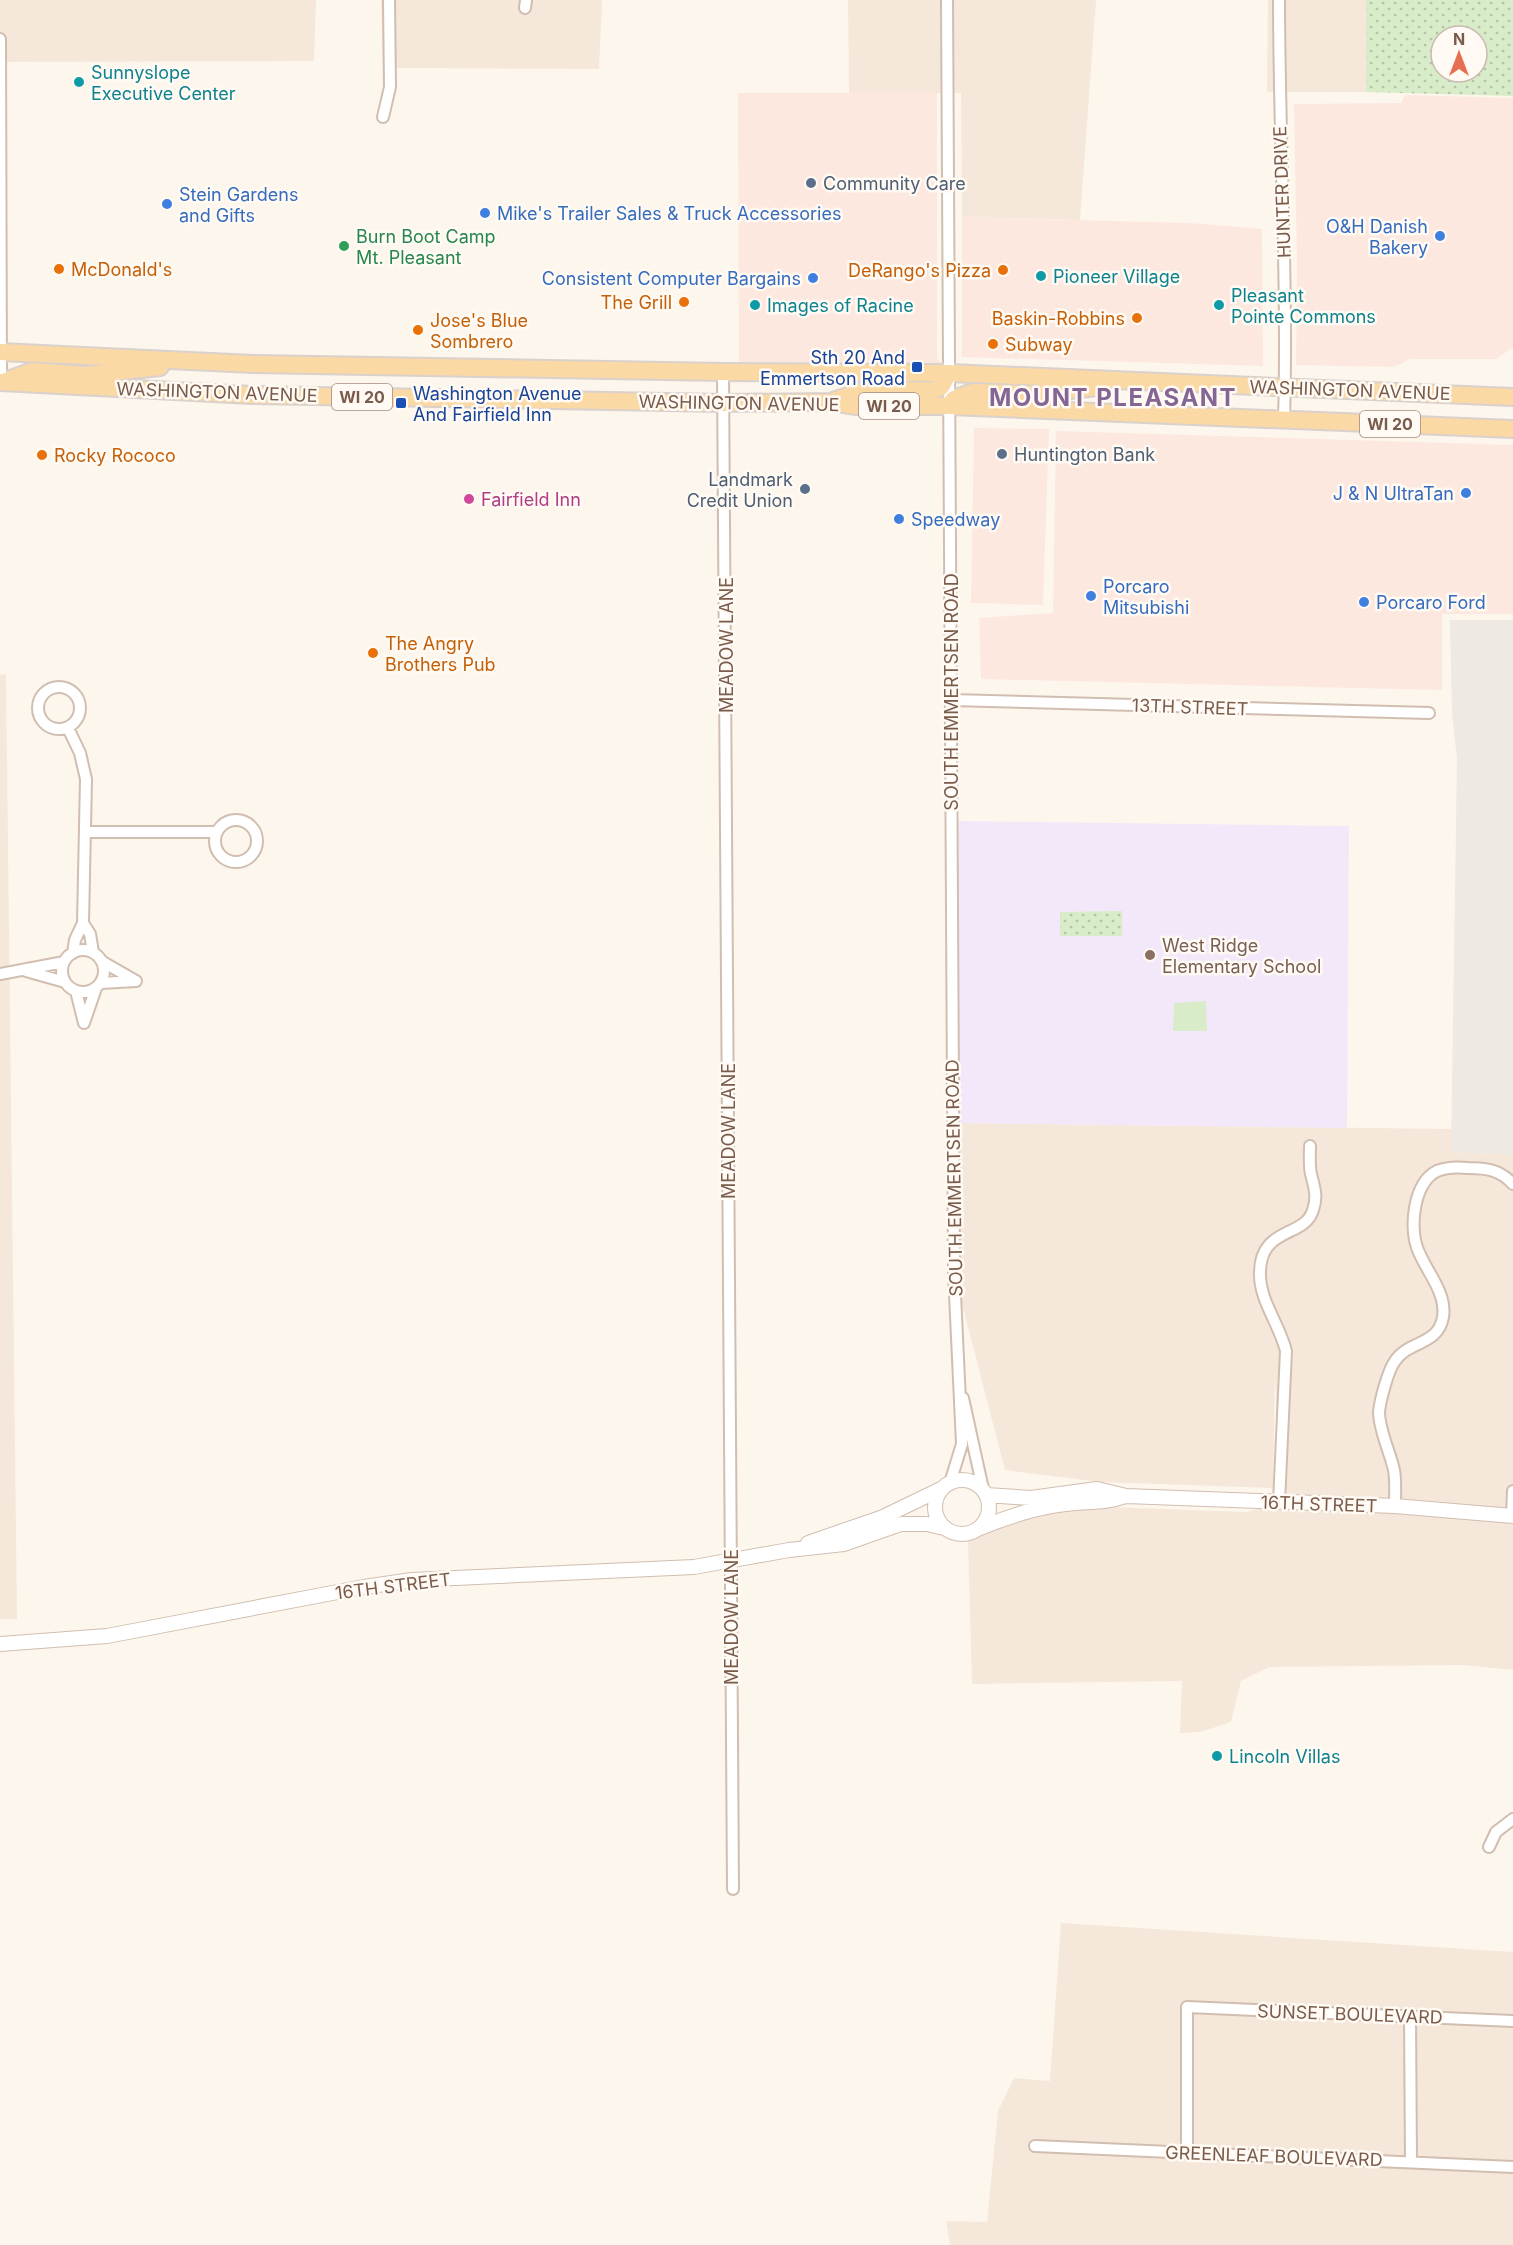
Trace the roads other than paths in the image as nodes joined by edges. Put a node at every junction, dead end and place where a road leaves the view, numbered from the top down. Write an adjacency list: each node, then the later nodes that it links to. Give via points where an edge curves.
1 (389, 0): 5 (street, via 390,87)
2 (947, 0): 10 (street, SOUTH EMMERTSEN ROAD)
3 (1279, 0): 13 (street, HUNTER DRIVE)
4 (0, 39): 6 (street)
5 (383, 117)
6 (0, 124): 7 (street)
7 (0, 353): 8 (main road, WASHINGTON AVENUE / WI 20); 12 (street)
8 (205, 362): 9 (main road, WASHINGTON AVENUE / WI 20); 12 (main road, via 103,374 33,371)
9 (723, 372): 10 (main road, WASHINGTON AVENUE / WI 20); 16 (street, MEADOW LANE)
10 (949, 373): 11 (main road, WASHINGTON AVENUE / WI 20); 15 (main road, via 935,390 862,391); 17 (street, SOUTH EMMERTSEN ROAD)
11 (1130, 381): 13 (main road, WASHINGTON AVENUE / WI 20); 17 (main road, via 1055,393 973,392 954,399)
12 (0, 382): 16 (main road, WASHINGTON AVENUE / WI 20, via 252,395)
13 (1285, 388): 14 (main road, WASHINGTON AVENUE / WI 20); 18 (street, HUNTER DRIVE)
14 (1513, 397)
15 (830, 402): 16 (main road, WASHINGTON AVENUE / WI 20); 17 (main road, WASHINGTON AVENUE / WI 20, via 855,406)
16 (724, 403): 48 (street, MEADOW LANE)
17 (949, 406): 18 (main road, WASHINGTON AVENUE / WI 20); 20 (street, SOUTH EMMERTSEN ROAD)
18 (1284, 420): 19 (main road, WASHINGTON AVENUE / WI 20)
19 (1513, 429)
20 (951, 700): 21 (street, 13TH STREET); 37 (street, SOUTH EMMERTSEN ROAD, via 954,1274)
21 (1429, 713)
22 (68, 728): 22 (street, via 81,711 77,697 66,688 51,689 38,704 40,717 49,727); 23 (street, via 80,753 86,780)
23 (86, 832): 24 (street); 25 (street)
24 (217, 832): 24 (street, via 216,846 224,858 238,863 255,851 255,832 246,822 226,823)
25 (83, 923): 26 (street, via 90,934); 27 (street)
26 (93, 952): 27 (street); 29 (street)
27 (74, 953): 28 (street)
28 (64, 962): 30 (street); 32 (street)
29 (103, 962): 33 (street, via 105,969); 33 (street, via 136,981)
30 (25, 971): 31 (street); 32 (street)
31 (0, 974)
32 (65, 982): 34 (street)
33 (99, 986): 34 (street, via 83,993); 34 (street, via 84,1023)
34 (76, 991)
35 (1310, 1146): 42 (street, via 1310,1173 1316,1191 1313,1213 1306,1222 1269,1244 1259,1271 1286,1351)
36 (1513, 1184): 43 (street, via 1491,1169 1451,1167 1435,1172 1419,1193 1414,1235 1417,1249 1440,1292 1444,1315 1439,1331 1396,1359 1388,1373 1379,1413 1394,1472)
37 (959, 1383): 38 (street, SOUTH EMMERTSEN ROAD, via 962,1444); 40 (street, SOUTH EMMERTSEN ROAD)
38 (947, 1485): 40 (street, 16TH STREET, via 968,1480); 45 (street, via 938,1495 935,1512); 47 (street, 16TH STREET, via 883,1516)
39 (1513, 1491): 44 (street)
40 (985, 1492): 41 (street, 16TH STREET, via 1031,1498 1096,1489); 46 (street, via 989,1515)
41 (1126, 1496): 42 (street, 16TH STREET); 46 (street, 16TH STREET, via 1106,1503 1068,1503 1027,1511)
42 (1279, 1502): 43 (street, 16TH STREET)
43 (1395, 1506): 44 (street, 16TH STREET)
44 (1512, 1516)
45 (944, 1528): 46 (street, 16TH STREET, via 960,1534); 47 (street, 16TH STREET, via 901,1524 844,1544)
46 (980, 1528)
47 (789, 1550): 48 (street, 16TH STREET)
48 (731, 1562): 49 (street, 16TH STREET, via 412,1580 107,1636); 52 (street, MEADOW LANE)
49 (0, 1644)
50 (1513, 1819): 51 (street, via 1496,1832)
51 (1490, 1847)
52 (733, 1889)
53 (1410, 2016): 54 (street, SUNSET BOULEVARD); 56 (street, SUNSET BOULEVARD, via 1187,2007); 57 (street)
54 (1513, 2021)
55 (1035, 2146): 56 (street, GREENLEAF BOULEVARD)
56 (1187, 2153): 57 (street, GREENLEAF BOULEVARD)
57 (1411, 2162): 58 (street, GREENLEAF BOULEVARD)
58 (1513, 2167)

